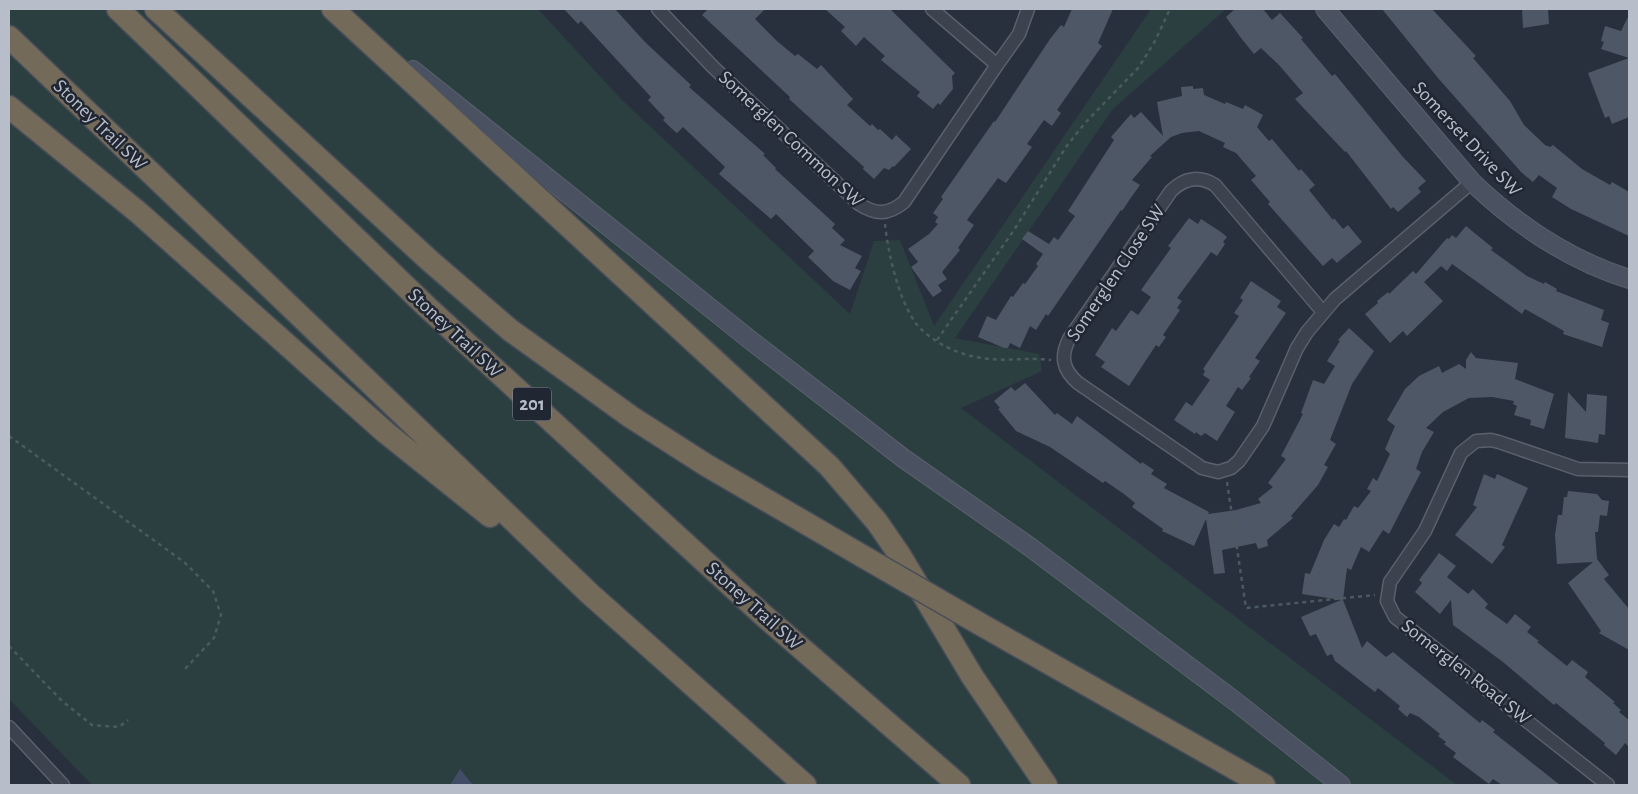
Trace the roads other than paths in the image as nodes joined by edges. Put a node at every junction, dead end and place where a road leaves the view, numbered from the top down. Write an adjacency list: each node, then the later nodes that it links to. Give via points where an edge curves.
1 (118, 9): 19 (highway, Stoney Trail SW / 201, via 427,308 763,615)
2 (156, 9): 21 (highway, bridge, via 430,262 510,330 631,417 864,557)
3 (333, 9): 20 (highway, via 829,466 877,522 899,554 972,676); 22 (main road, via 468,113 748,339 903,458 1030,547)
4 (658, 9): 9 (street, Somerglen Common SW, via 713,67 859,204 883,213 904,202)
5 (932, 9): 9 (street)
6 (1028, 9): 9 (street, Somerglen Common SW, via 1018,34)
7 (1325, 9): 11 (main road, Somerset Drive SW)
8 (9, 37): 15 (highway, Stoney Trail SW)
9 (997, 65)
10 (9, 108): 15 (highway, via 139,213 385,432)
11 (1472, 182): 12 (main road, Somerset Drive SW, via 1515,220 1555,247 1605,272); 13 (street)
12 (1629, 279)
13 (1323, 312): 13 (street, Somerglen Close SW, via 1297,348 1263,426 1239,461 1225,470 1202,468 1078,383 1066,370 1064,362 1069,339 1171,191 1187,179 1200,179 1214,185)
14 (1629, 470): 23 (street, Somerglen Road SW, via 1578,469 1499,442 1476,441 1461,453 1424,531 1390,582 1387,594 1395,616)
15 (590, 594): 18 (highway, Stoney Trail SW)
16 (9, 727): 17 (street)
17 (63, 785)
18 (806, 785)
19 (959, 785)
20 (1046, 785)
21 (1264, 785)
22 (1341, 785)
23 (1608, 785)

